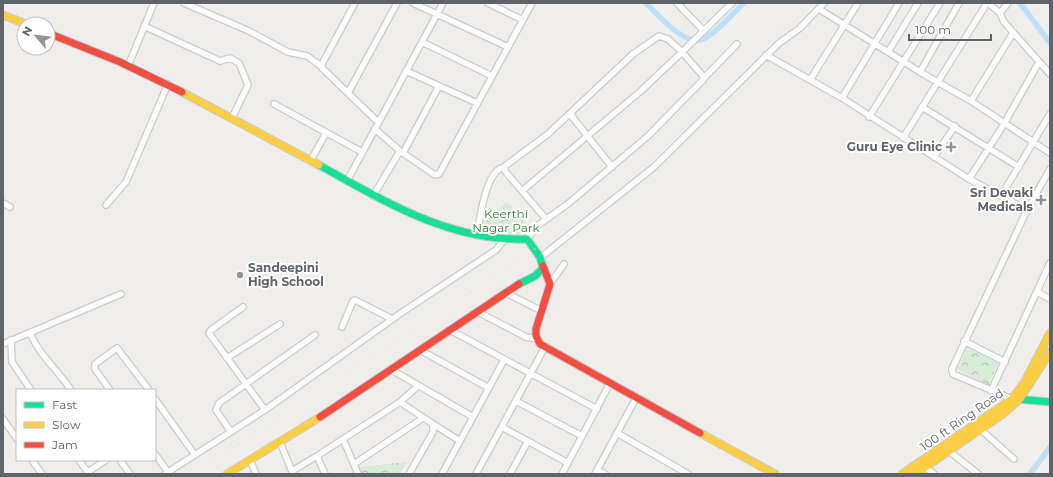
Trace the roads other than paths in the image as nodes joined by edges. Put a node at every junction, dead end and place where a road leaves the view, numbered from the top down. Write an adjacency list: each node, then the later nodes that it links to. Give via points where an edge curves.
1 (154, 3): 26 (street)
2 (184, 3): 40 (street, via 249,31 288,52 307,56)
3 (355, 3): 40 (street)
4 (397, 3): 50 (street)
5 (413, 3): 21 (street)
6 (443, 3): 21 (street)
7 (488, 3): 24 (street)
8 (532, 3): 24 (street)
9 (678, 3): 27 (street)
10 (732, 3): 27 (street)
11 (824, 3): 19 (street)
12 (858, 3): 25 (street)
13 (899, 3): 32 (street)
14 (918, 3): 35 (street)
15 (940, 3): 37 (street)
16 (959, 3): 42 (street)
17 (987, 3): 20 (street); 47 (street)
18 (1008, 3): 20 (street)
19 (819, 9): 25 (street); 36 (street)
20 (1000, 13): 28 (street)
21 (437, 14): 30 (street); 33 (street)
22 (3, 15): 23 (street)
23 (16, 20)
24 (523, 20): 33 (street)
25 (845, 24): 32 (street); 46 (street)
26 (144, 26): 39 (street); 59 (street, via 220,61 230,58 239,63 248,85)
27 (703, 30): 34 (street)
28 (1013, 33): 38 (street); 52 (street)
29 (56, 35): 39 (street)
30 (422, 42): 41 (street); 44 (street)
31 (737, 44): 45 (street)
32 (875, 44): 35 (street); 51 (street)
33 (508, 47): 44 (street)
34 (682, 52): 45 (street); 56 (street, via 668,39 659,36 633,54); 65 (street)
35 (888, 52): 37 (street)
36 (766, 55): 46 (street); 91 (street, via 654,167)
37 (904, 62): 42 (street); 58 (street)
38 (1039, 62): 43 (street); 61 (street)
39 (128, 66): 48 (street)
40 (322, 66): 50 (street)
41 (406, 71): 49 (street); 60 (street)
42 (920, 72): 47 (street)
43 (1050, 74)
44 (492, 76): 53 (street)
45 (704, 78): 74 (street, via 648,136)
46 (810, 80): 51 (street)
47 (938, 81): 52 (street); 55 (street)
48 (168, 84): 59 (street); 84 (street, via 126,182)
49 (439, 86): 53 (street); 70 (street)
50 (348, 94): 60 (street)
51 (842, 98): 58 (street)
52 (971, 101): 61 (street)
53 (477, 103): 70 (street, via 438,175)
54 (274, 104): 64 (street)
55 (922, 107): 62 (street); 66 (street)
56 (570, 114): 65 (street); 76 (street)
57 (1050, 114): 67 (street)
58 (869, 117): 66 (street)
59 (232, 118): 73 (street)
60 (378, 122): 63 (street)
61 (1004, 124): 67 (street); 68 (street)
62 (955, 126): 68 (street); 72 (street)
63 (375, 129): 69 (street); 70 (street)
64 (326, 133): 69 (street); 73 (street)
65 (588, 136): 74 (street); 80 (street)
66 (903, 138): 72 (street)
67 (1033, 143): 71 (street); 75 (street)
68 (989, 148): 75 (street); 78 (street)
69 (362, 152): 79 (street)
70 (402, 152): 81 (street)
71 (1050, 153)
72 (934, 157): 78 (street)
73 (311, 160): 79 (street)
74 (612, 167): 87 (street)
75 (1019, 167): 82 (street)
76 (504, 168): 80 (street); 88 (street, via 495,172 487,188)
77 (1050, 169): 86 (street)
78 (969, 179): 82 (street)
79 (346, 181): 81 (street)
80 (522, 191): 87 (street)
81 (373, 196): 88 (street, via 425,220)
82 (1001, 196): 86 (street)
83 (3, 203): 85 (street)
84 (106, 205)
85 (10, 207)
86 (1027, 210): 112 (street)
87 (546, 219): 89 (street)
88 (477, 235): 90 (street)
89 (527, 239): 90 (street); 91 (street)
90 (504, 240): 103 (street, via 496,250)
91 (540, 258): 94 (street)
92 (1050, 263): 96 (street)
93 (564, 264): 95 (street)
94 (543, 266): 95 (street); 97 (street, via 543,270 537,276)
95 (550, 284): 101 (street)
96 (1037, 292): 99 (street); 119 (street)
97 (506, 293): 101 (street); 102 (street)
98 (122, 294): 107 (street)
99 (1050, 299)
100 (243, 306): 117 (street, via 209,334)
101 (542, 311): 110 (street, via 536,328)
102 (478, 312): 106 (street); 110 (street, via 526,337)
103 (392, 319): 105 (street, via 355,300 352,301); 138 (street)
104 (280, 324): 117 (street)
105 (342, 327)
106 (450, 330): 115 (street); 118 (street)
107 (30, 333): 111 (street); 127 (street, via 36,348)
108 (1050, 333): 132 (street, 100 ft Ring Road)
109 (315, 335): 123 (street)
110 (537, 339): 114 (street)
111 (11, 340): 113 (street); 126 (street, via 12,362)
112 (964, 341): 119 (street); 130 (street, via 954,362 953,374)
113 (3, 344)
114 (545, 347): 121 (street); 122 (street)
115 (420, 350): 120 (street); 125 (street)
116 (1050, 352): 132 (street, 100 ft Ring Road, via 1028,389)
117 (227, 358): 123 (street)
118 (504, 360): 121 (street); 125 (street)
119 (1005, 362): 130 (street)
120 (390, 369): 124 (street); 152 (street)
121 (530, 374): 134 (street); 137 (street)
122 (610, 383): 131 (street); 137 (street)
123 (246, 384): 138 (street); 145 (street, via 217,406 216,410)
124 (418, 386): 135 (street); 139 (street)
125 (489, 388): 139 (street)
126 (30, 389)
127 (70, 389)
128 (109, 389): 129 (street, via 95,364 117,348)
129 (148, 389)
130 (991, 391): 132 (street)
131 (636, 398): 146 (street); 183 (street)
132 (1016, 399): 136 (street); 144 (street, 100 ft Ring Road, via 1003,414); 184 (street, 100 ft Ring Road)
133 (156, 400): 154 (street)
134 (516, 401): 143 (street); 147 (street)
135 (400, 402): 140 (street); 149 (street)
136 (1050, 402)
137 (597, 409): 147 (street)
138 (265, 410): 145 (street)
139 (473, 417): 150 (street)
140 (422, 418): 142 (street); 163 (street)
141 (3, 419): 148 (street)
142 (433, 424): 150 (street); 176 (street, via 433,432)
143 (502, 427): 151 (street); 178 (street)
144 (980, 429): 153 (street, 100 ft Ring Road); 157 (street)
145 (231, 432): 154 (street)
146 (617, 433): 167 (street); 182 (street)
147 (582, 436): 164 (street)
148 (16, 438)
149 (343, 439): 156 (street); 163 (street)
150 (460, 441): 177 (street)
151 (528, 441): 164 (street); 179 (street)
152 (280, 442): 158 (street); 166 (street)
153 (949, 451): 165 (street, 100 ft Ring Road); 187 (street)
154 (195, 455): 169 (street)
155 (156, 456): 169 (street)
156 (318, 456): 166 (street); 174 (street)
157 (1014, 459)
158 (250, 460): 172 (street); 173 (street)
159 (33, 461): 170 (street)
160 (80, 461): 168 (street)
161 (105, 461): 168 (street)
162 (121, 461): 171 (street)
163 (354, 464): 175 (street)
164 (568, 464): 180 (street)
165 (925, 467): 185 (street, 100 ft Ring Road); 186 (street)
166 (292, 472)
167 (596, 472): 181 (street)
168 (89, 473)
169 (167, 473)
170 (42, 474)
171 (130, 474)
172 (227, 474)
173 (256, 474)
174 (325, 474)
175 (358, 474)
176 (409, 474)
177 (442, 474)
178 (476, 474)
179 (510, 474)
180 (562, 474)
181 (605, 474)
182 (688, 474)
183 (775, 474)
184 (902, 474)
185 (914, 474)
186 (934, 474)
187 (978, 474)

